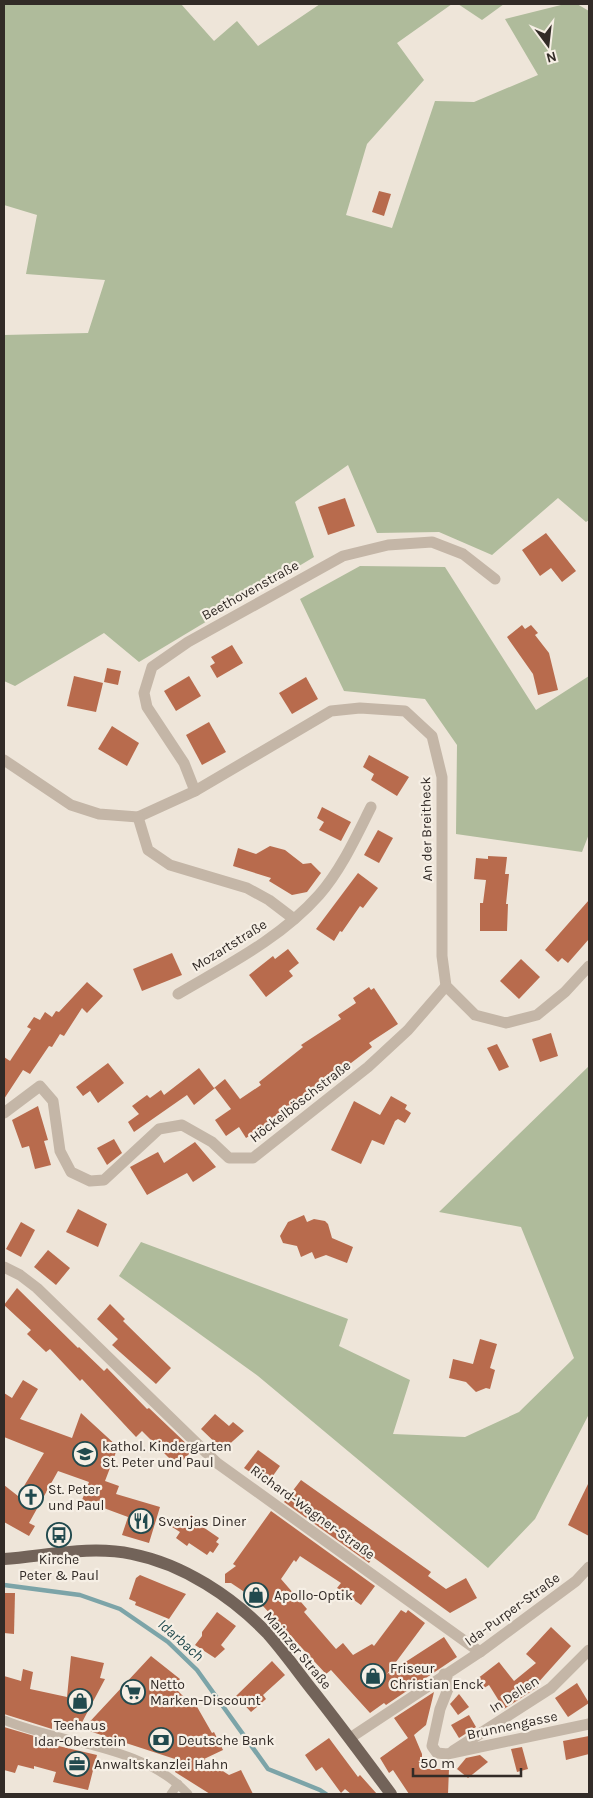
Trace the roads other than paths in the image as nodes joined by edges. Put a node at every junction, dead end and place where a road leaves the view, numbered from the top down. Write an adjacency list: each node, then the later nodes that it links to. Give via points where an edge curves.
1 (495, 579): 3 (street, Beethovenstraße, via 463,554 432,542 388,545 343,556 166,657 152,667 144,693 146,707 184,764)
2 (4, 760): 5 (street, via 71,805 100,814)
3 (195, 791): 5 (street, An der Breitheck); 8 (street, An der Breitheck, via 331,711 360,708 405,711 432,736 442,777 442,956)
4 (371, 807): 6 (street, Mozartstraße, via 348,853 319,895)
5 (138, 818): 6 (street, Mozartstraße, via 148,850 170,865 247,888 270,900)
6 (294, 919): 9 (street, Mozartstraße, via 260,946)
7 (589, 966): 8 (street, via 537,1015 506,1023 475,1015)
8 (446, 986): 10 (street, Höckelböschstraße, via 408,1030 368,1067 253,1158 229,1158 212,1142 182,1124 159,1129 104,1180 90,1181 71,1172 67,1165 60,1151 53,1101 40,1086)
9 (178, 994)
10 (4, 1113)
11 (4, 1267): 15 (street, Richard-Wagner-Straße, via 37,1288 217,1463)
12 (4, 1558): 19 (main road, Mainzer Straße, via 102,1550 133,1554 187,1574 222,1595 268,1635)
13 (589, 1567): 15 (street, Ida-Purper-Straße, via 576,1581)
14 (589, 1650): 20 (street, In Dellen, via 551,1688)
15 (480, 1652): 16 (street, Ida-Purper-Straße)
16 (444, 1674): 19 (street, Ida-Purper-Straße); 20 (street, via 450,1684 440,1708 432,1746 437,1753)
17 (4, 1720): 21 (street, via 140,1761)
18 (589, 1724): 20 (street, Brunnengasse)
19 (350, 1738): 24 (main road, Mainzer Straße)
20 (447, 1754)
21 (178, 1784): 22 (street); 23 (street)
22 (171, 1794)
23 (188, 1794)
24 (391, 1794)

